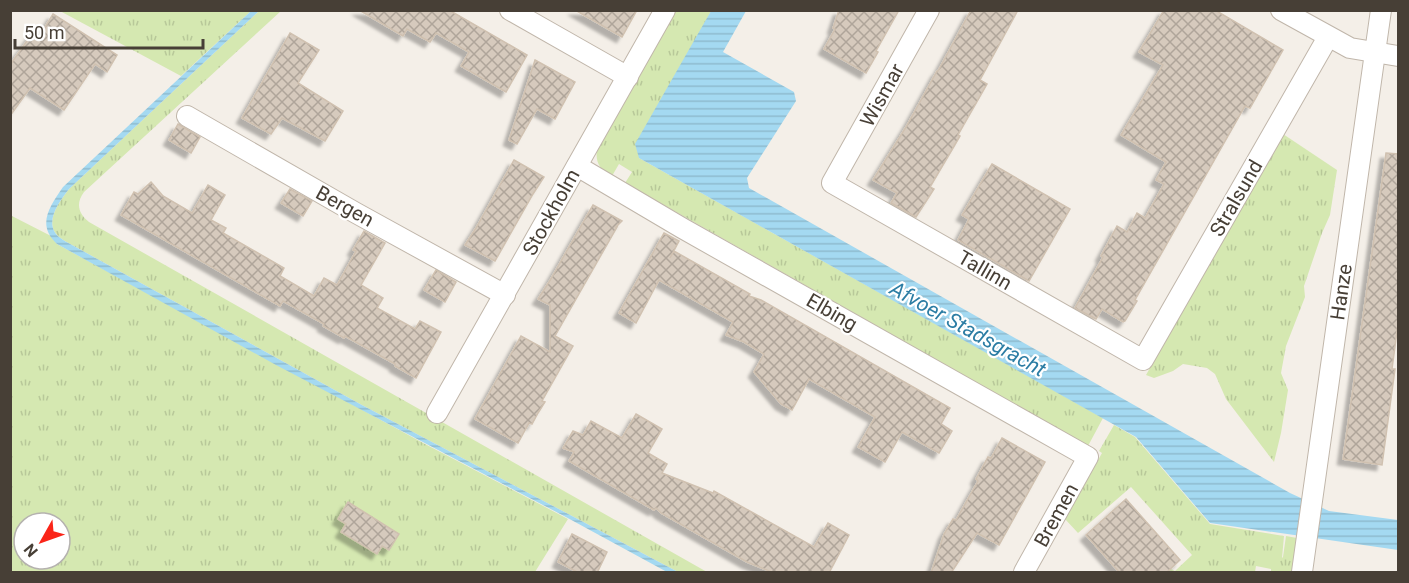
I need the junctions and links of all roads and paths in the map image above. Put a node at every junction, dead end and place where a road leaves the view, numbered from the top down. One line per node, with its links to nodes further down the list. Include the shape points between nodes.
1 (510, 10): 9 (street)
2 (665, 10): 9 (street, Stockholm)
3 (929, 10): 12 (street, Wismar)
4 (1281, 10): 6 (street)
5 (1381, 10): 7 (street, Hanze)
6 (1328, 37): 7 (street, via 1350,48); 14 (street, Stralsund)
7 (1375, 53): 8 (street); 17 (street, Hanze)
8 (1398, 56)
9 (628, 76): 11 (street, Stockholm)
10 (187, 116): 13 (street, Bergen)
11 (577, 166): 13 (street, Stockholm); 16 (street, Elbing)
12 (834, 179): 14 (street, Tallinn, via 832,183)
13 (505, 295): 15 (street, Stockholm)
14 (1143, 360)
15 (437, 413)
16 (1088, 457): 18 (street, Bremen)
17 (1303, 565)
18 (1024, 573)

